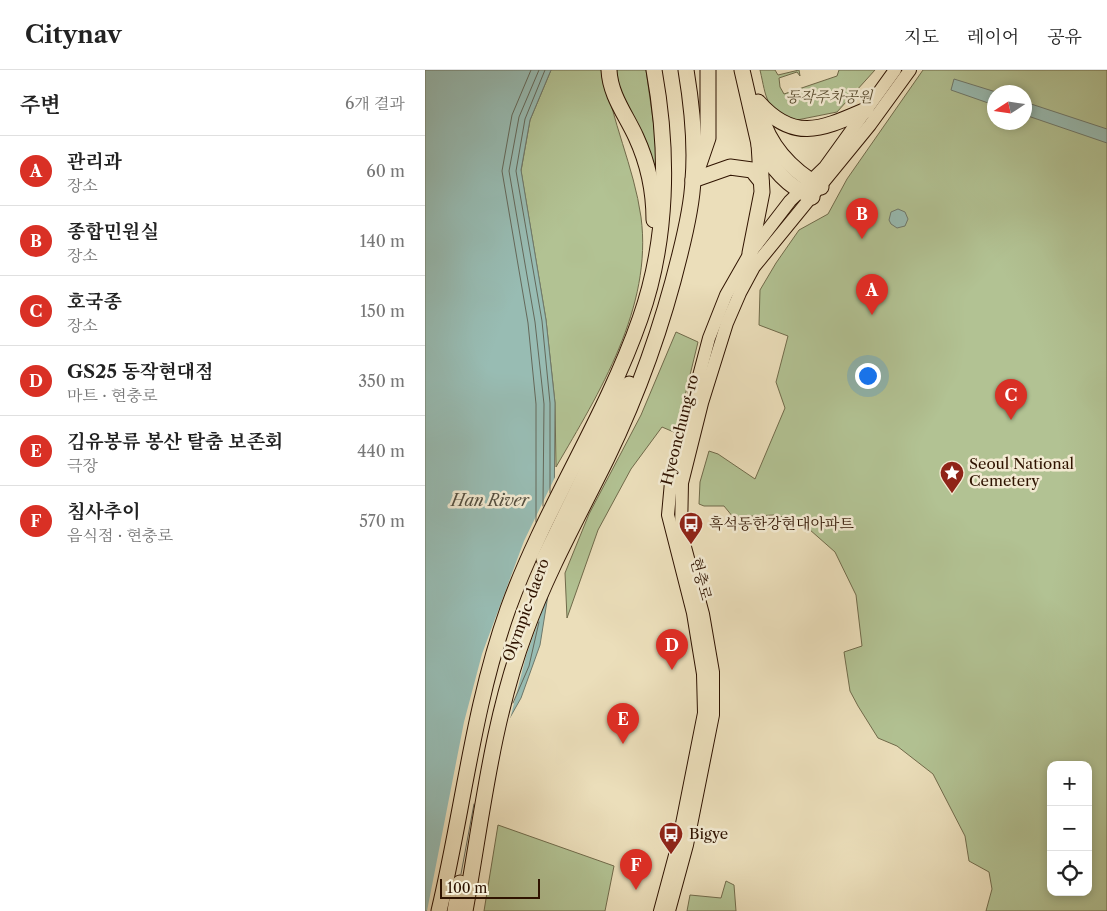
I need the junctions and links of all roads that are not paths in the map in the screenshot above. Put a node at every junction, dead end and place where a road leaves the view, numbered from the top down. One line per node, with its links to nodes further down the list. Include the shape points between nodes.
1 (609, 70): 18 (highway, via 617,101 637,138 650,173 654,213)
2 (654, 70): 18 (highway, Olympic-daero, via 664,143 664,186)
3 (686, 70): 11 (highway, Olympic-daero)
4 (691, 70): 11 (highway, Olympic-daero)
5 (708, 70): 14 (highway, via 708,138)
6 (742, 70): 13 (highway)
7 (751, 70): 10 (highway)
8 (895, 70): 12 (main road, Hyeonchung-ro)
9 (910, 70): 16 (main road, Hyeonchung-ro, via 885,106)
10 (758, 101): 12 (highway, via 769,115 790,128 833,124); 16 (highway, via 763,122 779,154)
11 (692, 104): 14 (highway, Olympic-daero)
12 (866, 110): 16 (main road, Hyeonchung-ro)
13 (759, 144): 15 (highway); 16 (highway, via 775,170)
14 (693, 180): 15 (highway, via 730,167 752,170); 19 (highway, Olympic-daero, via 685,234 672,285 631,406)
15 (761, 181): 17 (highway, via 761,198)
16 (811, 189): 17 (main road, 현충로); 24 (main road, Hyeonchung-ro, via 762,256 740,293 714,363 682,483 681,532 705,622 713,672 713,715 687,845)
17 (750, 252): 23 (main road, 현충로, via 726,295 709,338 671,482 669,515 693,613 703,674 704,713 678,844)
18 (653, 273): 19 (highway, Olympic-daero)
19 (596, 451): 20 (highway, via 537,537 508,610 477,721); 21 (highway, Olympic-daero, via 551,543 507,661 489,727); 22 (highway, via 525,632 501,714)
20 (439, 911)
21 (455, 911)
22 (465, 911)
23 (660, 911)
24 (669, 911)

